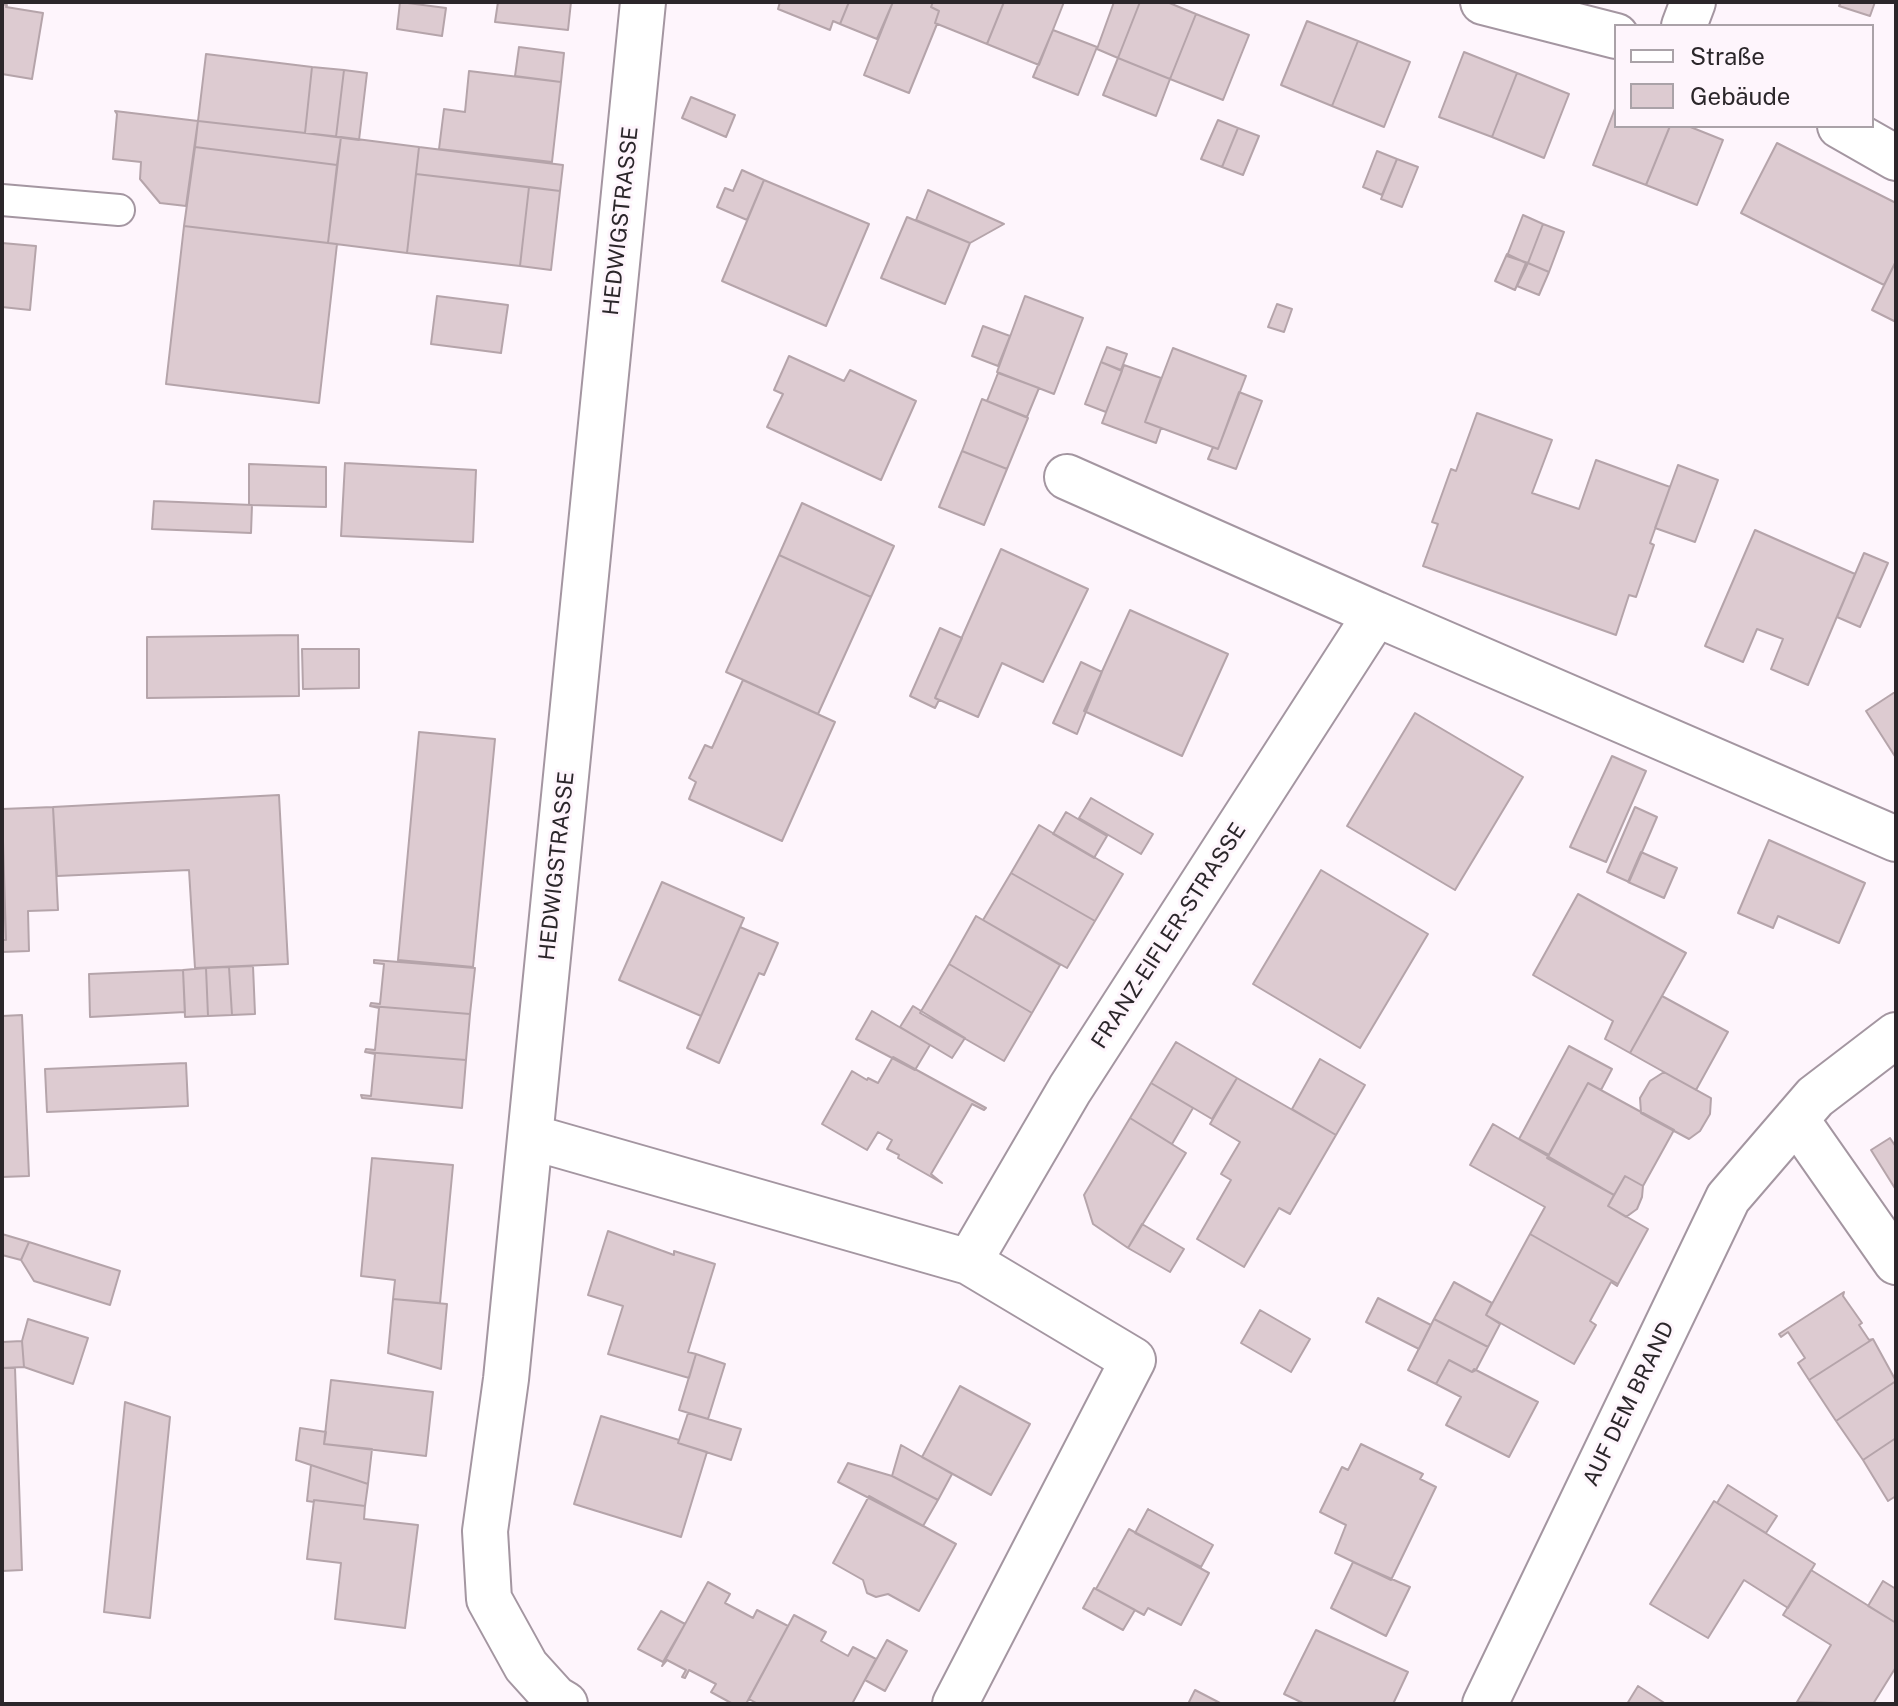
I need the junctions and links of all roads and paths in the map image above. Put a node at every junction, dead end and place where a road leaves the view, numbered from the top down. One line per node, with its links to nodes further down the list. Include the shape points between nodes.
1 (643, 2): 15 (street, HEDWIGSTRASSE)
2 (1483, 2): 5 (street)
3 (1693, 2): 4 (street)
4 (1685, 24)
5 (1614, 35)
6 (1844, 128): 7 (street)
7 (1896, 158)
8 (2, 200): 9 (lane)
9 (119, 210)
10 (1067, 477): 11 (street)
11 (1376, 614): 12 (street); 16 (street, FRANZ-EIFLER-STRASSE, via 1070,1089)
12 (1896, 839)
13 (1896, 1035): 14 (street, AUF DEM BRAND, via 1815,1097)
14 (1796, 1119): 17 (street); 20 (street, AUF DEM BRAND, via 1728,1198)
15 (531, 1137): 16 (street); 18 (street, HEDWIGSTRASSE, via 485,1531 489,1599 526,1666)
16 (969, 1262): 19 (street, via 1133,1360)
17 (1896, 1262)
18 (565, 1704)
19 (955, 1704)
20 (1485, 1704)

